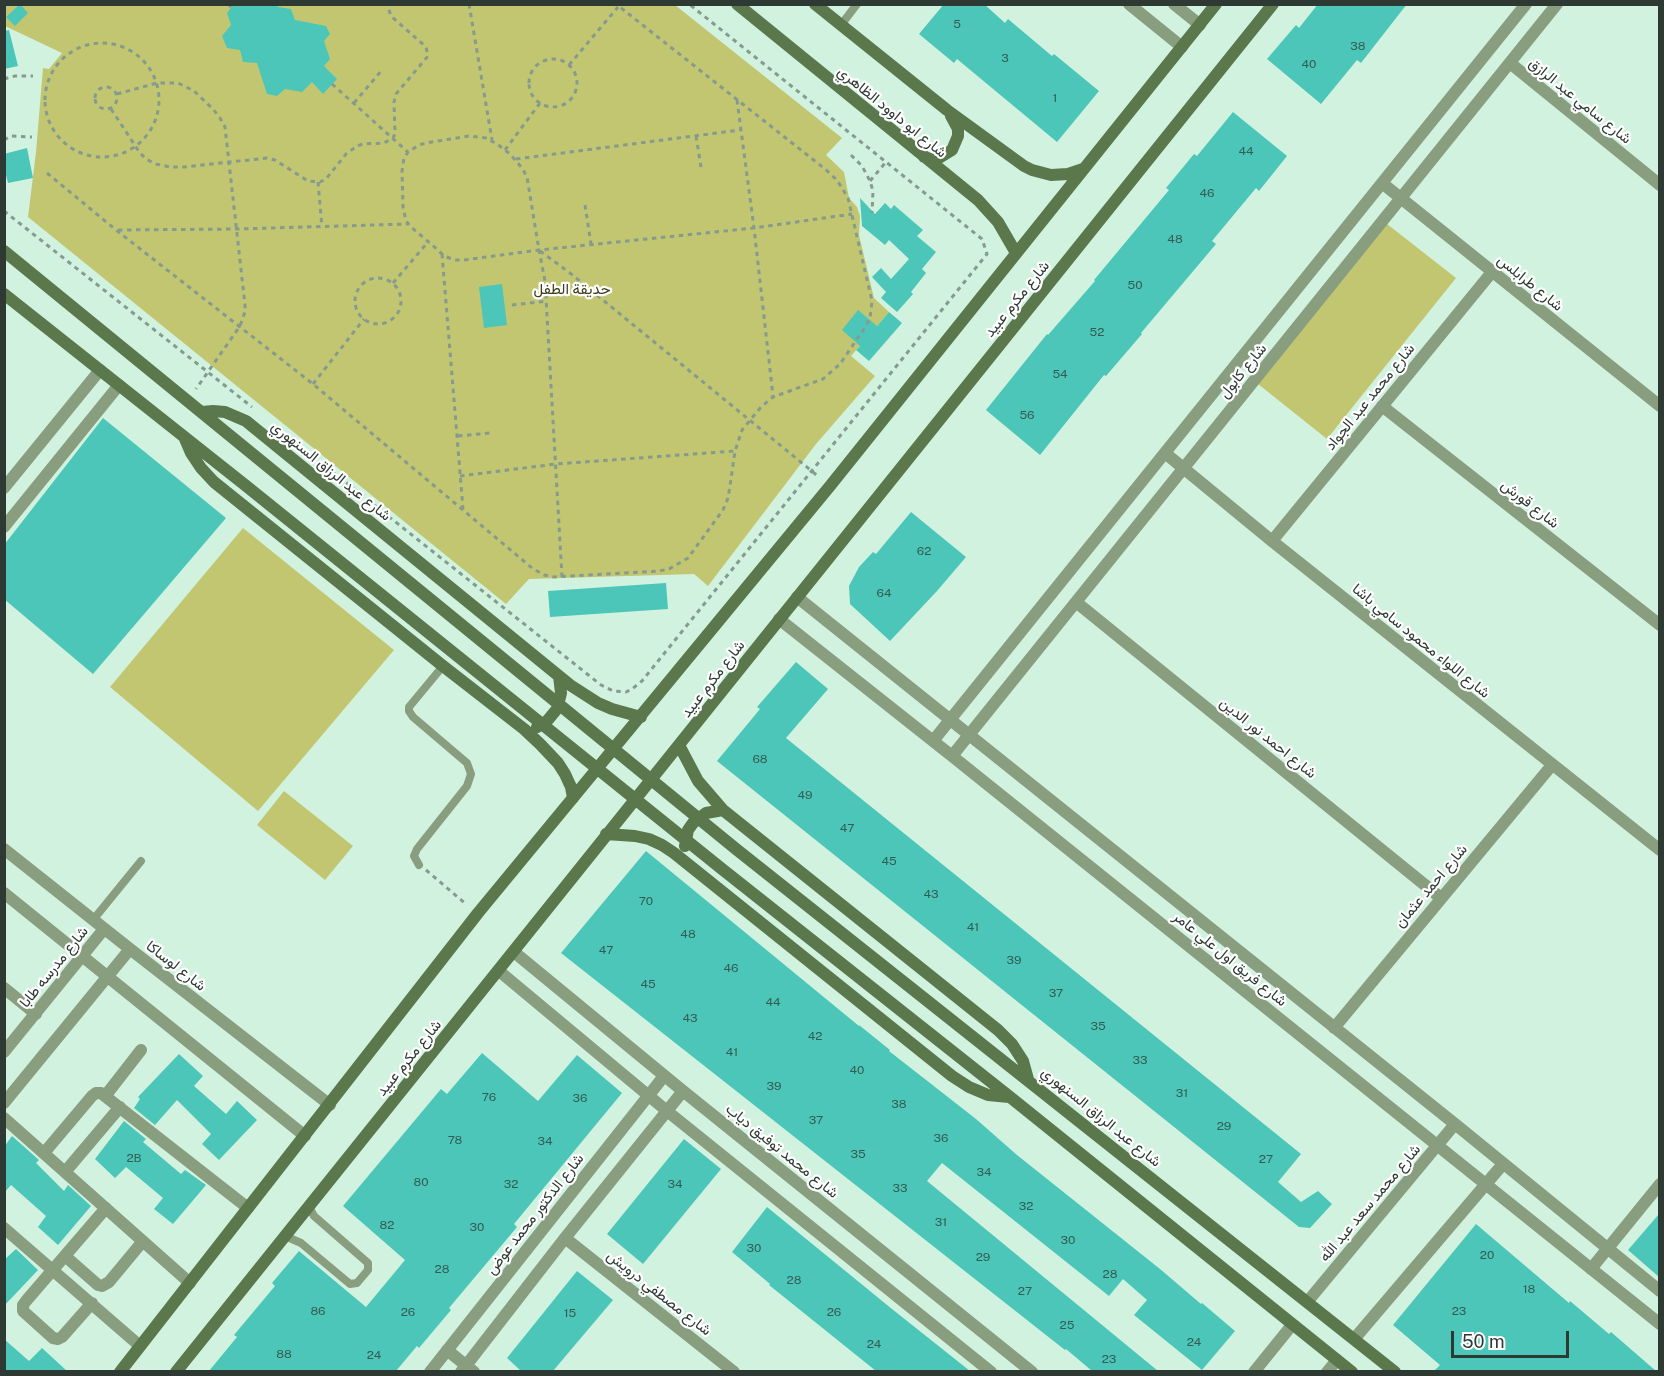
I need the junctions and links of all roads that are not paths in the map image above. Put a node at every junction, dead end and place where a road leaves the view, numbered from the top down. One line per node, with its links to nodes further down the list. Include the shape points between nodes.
1 (737, 4): 15 (street, شارع ابو داوود الظاهري)
2 (815, 4): 10 (street)
3 (857, 4): 10 (lane)
4 (1129, 4): 12 (street)
5 (1174, 4): 11 (street)
6 (1216, 4): 11 (street, شارع مكرم عبيد)
7 (1273, 4): 35 (street, شارع مكرم عبيد)
8 (1526, 4): 17 (street, شارع كابول)
9 (1557, 4): 13 (street, شارع كابول)
10 (841, 25): 14 (street)
11 (1200, 25): 12 (street, شارع مكرم عبيد)
12 (1182, 47): 16 (street, شارع مكرم عبيد)
13 (1510, 63): 18 (street, شارع سامي عبد الرازق); 19 (street, شارع كابول)
14 (947, 110): 15 (street, via 958,129 956,144 939,158); 16 (street, via 1032,170 1060,175)
15 (924, 157): 21 (street, شارع ابو داوود الظاهري, via 988,210)
16 (1084, 168): 21 (street, شارع مكرم عبيد)
17 (1382, 183): 19 (street, شارع طرابلس); 30 (street, شارع كابول)
18 (1659, 184)
19 (1401, 198): 22 (street, شارع طرابلس); 31 (street, شارع كابول)
20 (4, 251): 28 (street)
21 (1016, 254): 41 (street, شارع مكرم عبيد)
22 (1492, 272): 26 (street, شارع محمد عبد الجواد); 27 (street, شارع طرابلس)
23 (4, 294): 24 (street)
24 (100, 370): 25 (street); 32 (street)
25 (119, 385): 29 (street); 33 (street)
26 (1382, 406): 34 (street, شارع محمد عبد الجواد); 38 (street, شارع قورش)
27 (1659, 406)
28 (202, 412): 40 (street, شارع عبد الرزاق السنهوري, via 225,412 246,421); 72 (street, via 726,841)
29 (183, 435): 39 (street, via 191,453 214,482); 76 (street)
30 (1165, 453): 31 (street, شارع اللواء محمود سامي باشا); 42 (street, شارع كابول)
31 (1184, 468): 34 (street, شارع اللواء محمود سامي باشا); 36 (street, شارع كابول)
32 (4, 488)
33 (4, 527)
34 (1272, 541): 48 (street, شارع اللواء محمود سامي باشا)
35 (797, 597): 37 (street, شارع مكرم عبيد); 42 (street, شارع فريق اول علي عامر)
36 (1076, 602): 44 (street, شارع كابول); 58 (street, شارع احمد نور الدين)
37 (779, 619): 45 (street, شارع فريق اول علي عامر); 46 (street, شارع مكرم عبيد)
38 (1659, 625)
39 (443, 666): 43 (street); 56 (lane, via 409,711 467,763 471,774 467,786 417,849 414,856)
40 (559, 676): 41 (street, شارع عبد الرزاق السنهوري, via 598,703); 43 (street, via 560,701 553,716)
41 (641, 717): 49 (street, شارع مكرم عبيد)
42 (951, 719): 44 (street, شارع فريق اول علي عامر); 45 (street, شارع كابول)
43 (524, 729): 49 (street, via 558,763)
44 (969, 734): 47 (street, شارع كابول); 68 (street, شارع فريق اول علي عامر)
45 (933, 741): 47 (street, شارع فريق اول علي عامر)
46 (679, 745): 50 (street, شارع عبد الرزاق السنهوري, via 698,781); 51 (street, شارع مكرم عبيد)
47 (952, 756): 84 (street, شارع فريق اول علي عامر)
48 (1552, 765): 53 (street, شارع اللواء محمود سامي باشا); 58 (street, شارع احمد عثمان)
49 (573, 798): 78 (street, شارع مكرم عبيد, via 478,913)
50 (723, 810): 54 (street, via 706,813 693,823); 72 (street, شارع عبد الرزاق السنهوري, via 998,1030 1023,1061)
51 (606, 834): 54 (street, via 649,839); 62 (street, شارع مكرم عبيد)
52 (4, 849): 59 (street, شارع لوساكا)
53 (1659, 850)
54 (683, 860): 76 (street, via 952,1076 988,1095)
55 (141, 861): 59 (lane)
56 (419, 865)
57 (4, 893): 63 (street)
58 (1441, 898): 68 (street, شارع احمد عثمان)
59 (93, 920): 60 (street, شارع لوساكا)
60 (104, 929): 61 (street, شارع لوساكا); 63 (street, شارع مدرسه طابا)
61 (130, 949): 65 (street); 78 (street, شارع لوساكا)
62 (514, 952): 64 (street, شارع مكرم عبيد); 71 (street, شارع محمد توفيق دياب)
63 (82, 956): 65 (street); 67 (street, شارع مدرسه طابا)
64 (499, 971): 75 (street); 90 (street, شارع مكرم عبيد)
65 (108, 976): 77 (street); 83 (street)
66 (4, 988): 67 (street)
67 (36, 1014): 70 (street, شارع مدرسه طابا)
68 (1334, 1028): 82 (street, شارع فريق اول علي عامر)
69 (141, 1050): 74 (street)
70 (4, 1052)
71 (664, 1076): 73 (street, شارع محمد توفيق دياب); 75 (street, شارع الدكتور محمد عوض)
72 (1029, 1080): 103 (street, شارع عبد الرزاق السنهوري)
73 (683, 1091): 80 (street); 117 (street, شارع محمد توفيق دياب)
74 (106, 1095): 79 (street); 85 (street, via 92,1096)
75 (648, 1096): 80 (street); 109 (street, شارع الدكتور محمد عوض)
76 (1010, 1097): 106 (street)
77 (4, 1103)
78 (330, 1105): 83 (street, شارع مكرم عبيد)
79 (120, 1107): 87 (street); 92 (street)
80 (667, 1111): 95 (street); 116 (street)
81 (4, 1118): 85 (street)
82 (1455, 1124): 84 (street, شارع محمد سعد عبد الله); 86 (street, شارع فريق اول علي عامر)
83 (305, 1136): 92 (street, شارع مكرم عبيد)
84 (1438, 1145): 88 (street, شارع فريق اول علي عامر); 103 (street, شارع محمد سعد عبد الله)
85 (44, 1153): 87 (street)
86 (1503, 1164): 88 (street); 97 (street, شارع فريق اول علي عامر)
87 (65, 1172): 91 (street)
88 (1487, 1184): 99 (street, شارع فريق اول علي عامر); 107 (street)
89 (1659, 1184): 97 (street)
90 (309, 1206): 94 (street, شارع مكرم عبيد); 94 (lane, via 318,1219 368,1263 368,1270 357,1283 350,1284 301,1243)
91 (106, 1208): 96 (street); 98 (street)
92 (248, 1208): 101 (street, شارع مكرم عبيد)
93 (4, 1228): 100 (street)
94 (285, 1236): 113 (street, شارع مكرم عبيد)
95 (565, 1238): 111 (street); 115 (street, شارع مصطفي درويش)
96 (143, 1241): 98 (street, via 102,1286); 101 (street)
97 (1607, 1249): 99 (street); 102 (street, شارع فريق اول علي عامر)
98 (65, 1256): 100 (street)
99 (1591, 1269): 105 (street, شارع فريق اول علي عامر)
100 (53, 1270): 104 (street); 104 (street, via 23,1305 26,1315 53,1338 62,1337)
101 (190, 1283): 108 (street, شارع مكرم عبيد)
102 (1659, 1291)
103 (1308, 1301): 107 (street, شارع عبد الرزاق السنهوري)
104 (92, 1303): 108 (street)
105 (1659, 1324)
106 (1292, 1325): 110 (street); 118 (street)
107 (1355, 1338): 121 (street, شارع عبد الرزاق السنهوري)
108 (140, 1346): 112 (street, شارع مكرم عبيد)
109 (447, 1350): 111 (street); 114 (street, شارع الدكتور محمد عوض)
110 (1337, 1360): 119 (street); 120 (street)
111 (467, 1369)
112 (120, 1371)
113 (176, 1371)
114 (430, 1371)
115 (734, 1371)
116 (990, 1371)
117 (1032, 1371)
118 (1254, 1371)
119 (1327, 1371)
120 (1352, 1371)
121 (1395, 1371)

